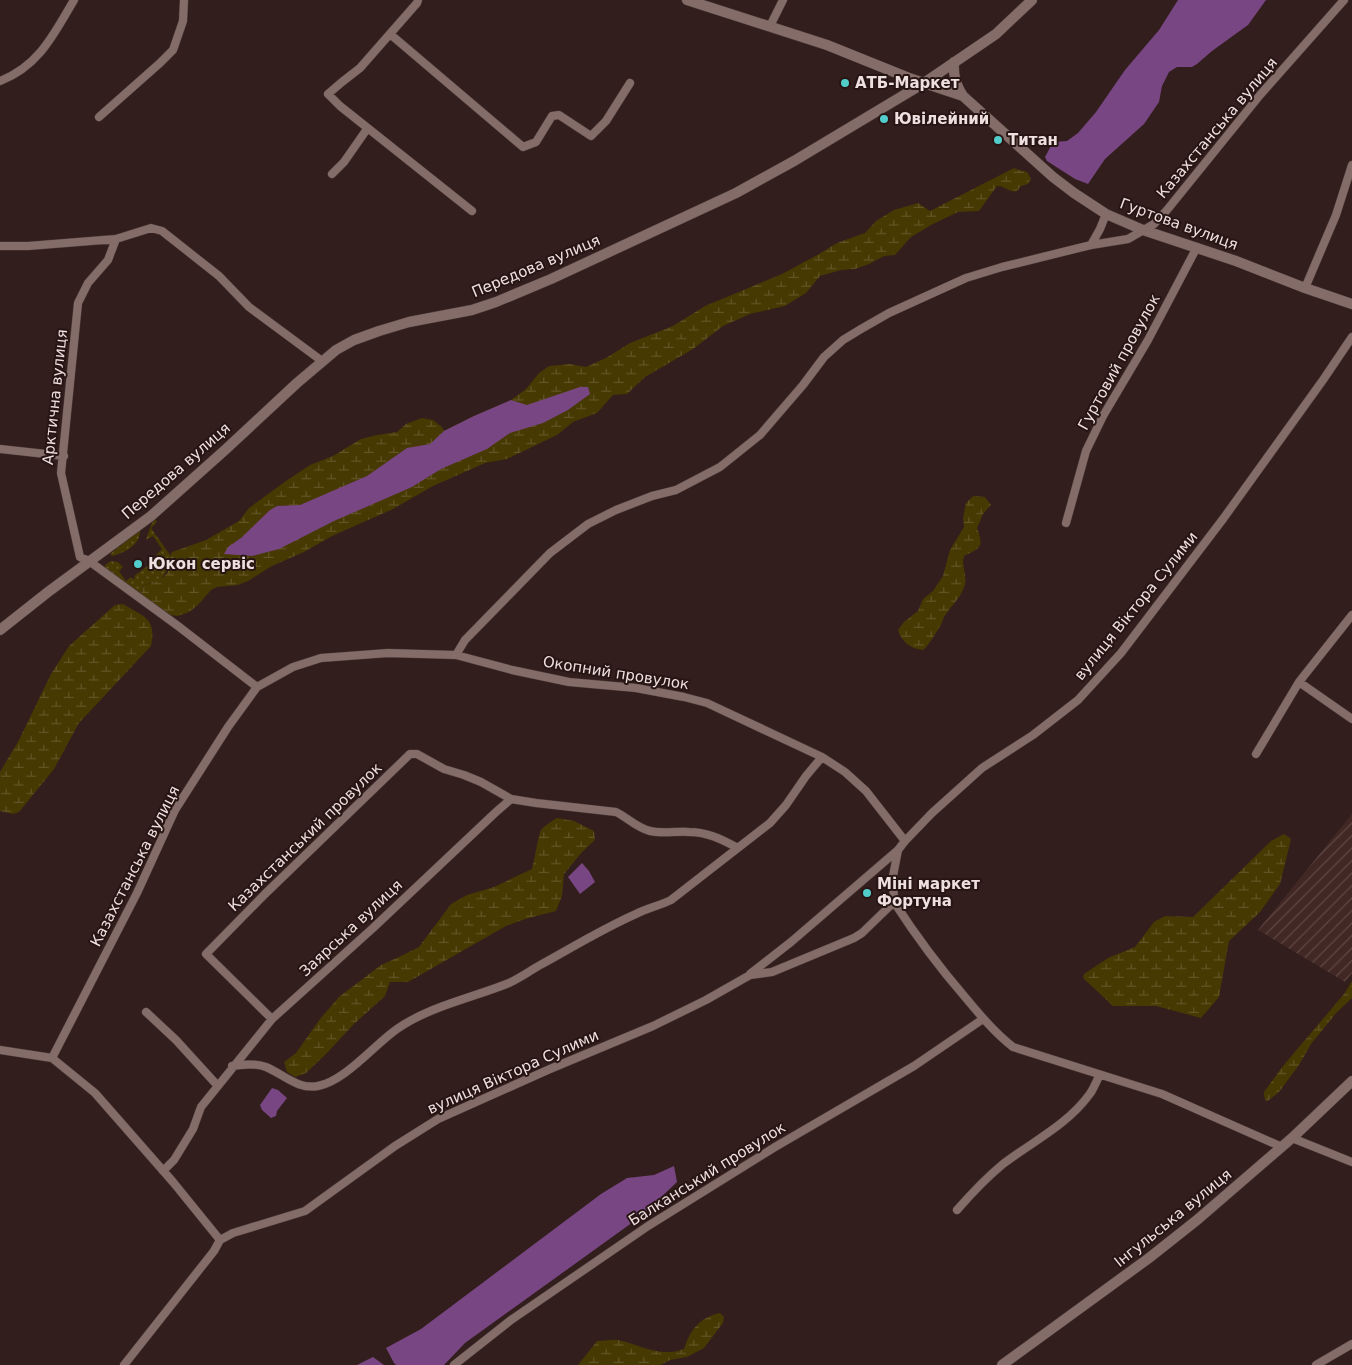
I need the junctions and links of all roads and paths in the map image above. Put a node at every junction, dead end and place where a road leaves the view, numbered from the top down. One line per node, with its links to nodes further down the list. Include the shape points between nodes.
1 (74, 0): 11 (street, via 36,59 14,76)
2 (184, 0): 15 (street, via 183,21 173,50)
3 (418, 0): 9 (street)
4 (687, 0): 8 (street, Гуртова вулиця)
5 (783, 0): 8 (street)
6 (1032, 0): 10 (street, Передова вулиця, via 996,34)
7 (1344, 0): 21 (street, Казахстанська вулиця, via 1260,95 1167,210)
8 (770, 26): 13 (street, Гуртова вулиця)
9 (390, 34): 12 (street, via 523,147 536,142 552,116 559,115 591,136 606,121); 16 (street, via 360,68 328,94)
10 (954, 62): 13 (street, Передова вулиця); 14 (street, via 954,79)
11 (0, 81)
12 (630, 83)
13 (924, 83): 14 (street, Гуртова вулиця); 29 (street, Передова вулиця, via 768,176 551,280 486,306 379,331 354,340)
14 (963, 96): 20 (street, Гуртова вулиця, via 1053,177)
15 (99, 117)
16 (368, 129): 18 (street); 19 (street)
17 (1352, 166): 26 (street, via 1336,215)
18 (332, 174)
19 (472, 211)
20 (1106, 214): 21 (street, Гуртова вулиця); 23 (street)
21 (1143, 230): 23 (street, Казахстанська вулиця, via 1128,239); 25 (street, Гуртова вулиця)
22 (116, 239): 24 (street); 29 (street, via 151,228 162,231 219,276 249,308); 31 (street, Арктична вулиця, via 108,260 88,283 78,303)
23 (1091, 245): 36 (street, Казахстанська вулиця, via 966,278 889,312 843,340 824,357 760,435 720,468 676,490 652,496 588,524 544,559 464,640)
24 (0, 246)
25 (1197, 248): 26 (street, Гуртова вулиця); 32 (street, Гуртовий провулок, via 1102,416 1086,451)
26 (1305, 288): 27 (street, Гуртова вулиця)
27 (1352, 304)
28 (1352, 337): 43 (street, вулиця Віктора Сулими, via 1224,519 1121,653 1078,700 1033,735 982,768)
29 (322, 360): 33 (street, Передова вулиця, via 151,516)
30 (0, 449): 31 (street)
31 (64, 456): 33 (street, Арктична вулиця, via 61,473 68,510 80,557)
32 (1066, 523)
33 (89, 561): 35 (street, Передова вулиця); 38 (street)
34 (1352, 615): 37 (street)
35 (2, 627)
36 (456, 655): 38 (street, Казахстанська вулиця, via 388,653 321,658 293,667); 41 (street, Окопний провулок, via 569,682 636,688 707,703)
37 (1299, 682): 39 (street); 40 (street)
38 (256, 687): 52 (street, Казахстанська вулиця, via 175,810 137,893)
39 (1352, 719)
40 (1256, 754)
41 (822, 757): 43 (street, Окопний провулок, via 866,791); 44 (street, via 770,823)
42 (511, 799): 44 (street, via 616,812 651,831 709,834); 49 (street, Заярська вулиця); 49 (street, Казахстанський провулок, via 481,782 444,769 417,754 410,754 206,954)
43 (905, 841): 45 (street, вулиця Віктора Сулими)
44 (736, 847): 53 (street, via 662,905 636,913 510,982 418,1016 398,1028 329,1084 303,1086 256,1064)
45 (898, 850): 46 (street, вулиця Віктора Сулими, via 893,876); 47 (street, вулиця Віктора Сулими)
46 (894, 902): 47 (street, вулиця Віктора Сулими, via 854,938 772,972); 50 (street, via 916,936)
47 (750, 975): 62 (street, вулиця Віктора Сулими, via 653,1026 438,1120 395,1146 305,1211)
48 (146, 1012): 56 (street)
49 (272, 1019): 53 (street, Заярська вулиця)
50 (983, 1019): 54 (street, via 1013,1047); 65 (street, Балканський провулок, via 914,1066 648,1226 511,1320)
51 (0, 1050): 52 (street)
52 (52, 1058): 60 (street, via 95,1093)
53 (232, 1066): 56 (street, Заярська вулиця)
54 (1100, 1074): 58 (street, via 1162,1094); 61 (street, via 1078,1109 1003,1164)
55 (1352, 1081): 57 (street, Інгульська вулиця)
56 (218, 1085): 60 (street, Заярська вулиця, via 201,1107 193,1129 174,1160)
57 (1292, 1138): 58 (street, Інгульська вулиця); 59 (street)
58 (1282, 1147): 66 (street, Інгульська вулиця, via 1198,1220)
59 (1352, 1162)
60 (163, 1171): 62 (street)
61 (957, 1210)
62 (220, 1240): 64 (street)
63 (1352, 1344): 67 (street)
64 (124, 1365)
65 (454, 1365)
66 (1002, 1365)
67 (1316, 1365)

